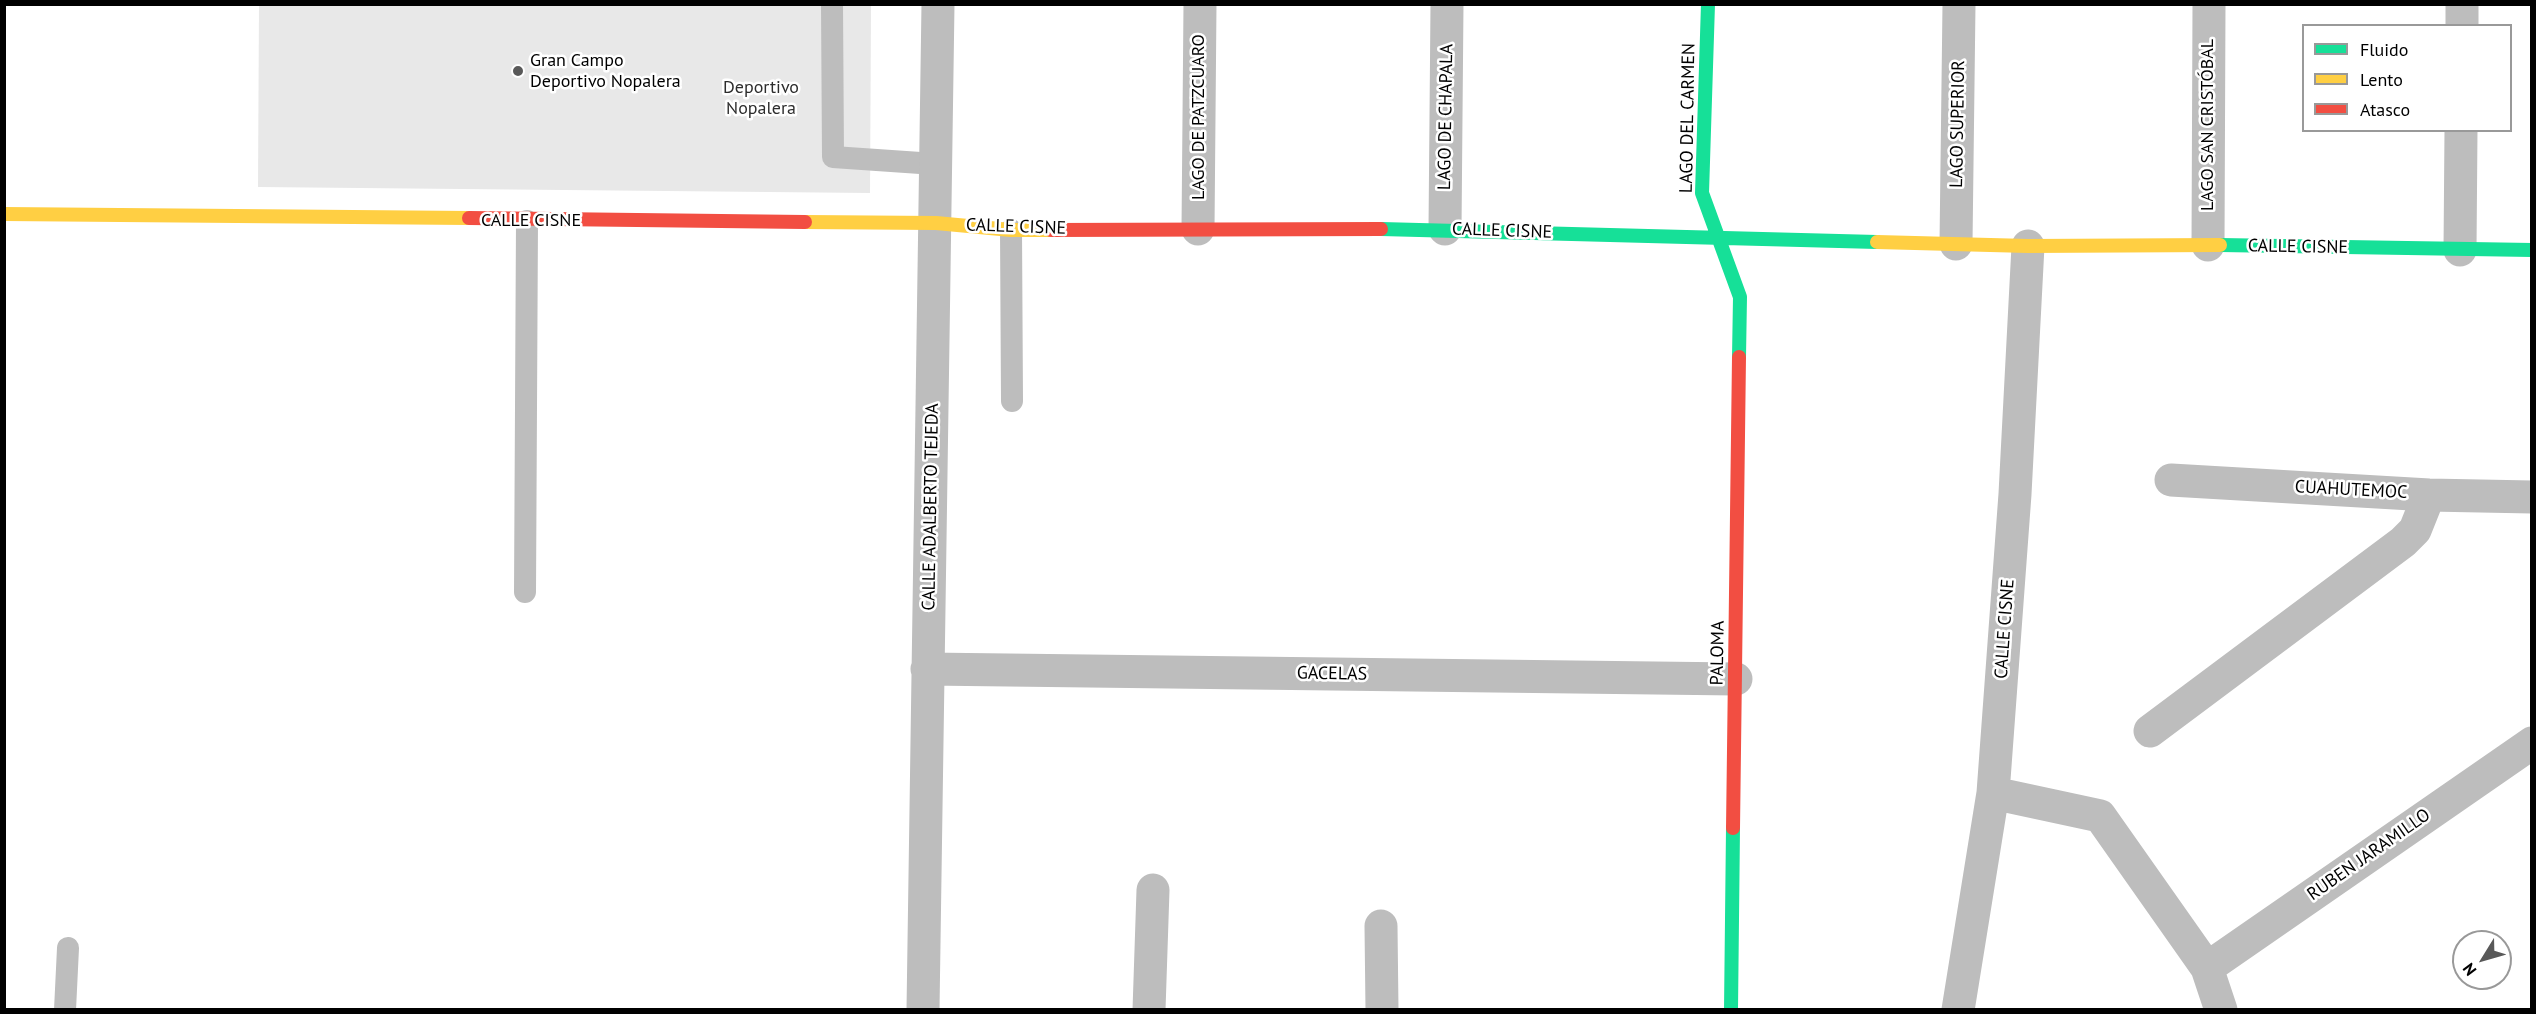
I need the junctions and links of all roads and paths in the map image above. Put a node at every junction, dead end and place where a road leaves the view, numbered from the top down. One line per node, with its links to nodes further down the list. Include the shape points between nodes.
1 (832, 4): 11 (lane, via 833,157)
2 (938, 4): 11 (street, CALLE ADALBERTO TEJEDA)
3 (1200, 4): 15 (street, LAGO DE PATZCUARO)
4 (1447, 4): 16 (street, LAGO DE CHAPALA)
5 (1708, 4): 18 (street, LAGO DEL CARMEN, via 1702,193)
6 (1959, 4): 19 (street, LAGO SUPERIOR)
7 (2209, 4): 20 (street, LAGO SAN CRISTÓBAL)
8 (2462, 4): 9 (street)
9 (2462, 24)
10 (2461, 132): 22 (street)
11 (935, 164): 14 (street, CALLE ADALBERTO TEJEDA)
12 (4, 214): 13 (street, CALLE CISNE)
13 (527, 221): 14 (street, CALLE CISNE); 29 (lane)
14 (936, 223): 17 (street, CALLE CISNE); 30 (street, CALLE ADALBERTO TEJEDA)
15 (1198, 229): 16 (street, CALLE CISNE); 17 (street, CALLE CISNE)
16 (1445, 229): 18 (street, CALLE CISNE)
17 (1011, 230): 25 (lane)
18 (1717, 238): 19 (street, CALLE CISNE); 24 (street, LAGO DEL CARMEN)
19 (1956, 244): 21 (street, CALLE CISNE)
20 (2208, 245): 21 (street, CALLE CISNE); 22 (street, CALLE CISNE)
21 (2028, 246): 34 (street, CALLE CISNE)
22 (2460, 250): 23 (street, CALLE CISNE)
23 (2532, 250)
24 (1740, 297): 31 (street, PALOMA)
25 (1012, 401)
26 (2171, 480): 27 (street, CUAHUTEMOC)
27 (2429, 495): 28 (street, CUAHUTEMOC); 32 (street, via 2423,516 2403,542)
28 (2532, 497)
29 (525, 592)
30 (927, 669): 31 (street, GACELAS); 40 (street, CALLE ADALBERTO TEJEDA)
31 (1736, 679): 43 (street, PALOMA)
32 (2150, 731)
33 (2532, 743): 38 (street, RUBEN JARAMILLO)
34 (1993, 793): 38 (street, via 2100,816); 44 (street, CALLE CISNE)
35 (1153, 890): 41 (street)
36 (1381, 926): 42 (street)
37 (68, 948): 39 (lane)
38 (2207, 968): 45 (street)
39 (65, 1010)
40 (923, 1010)
41 (1149, 1010)
42 (1382, 1010)
43 (1731, 1010)
44 (1958, 1010)
45 (2221, 1010)

